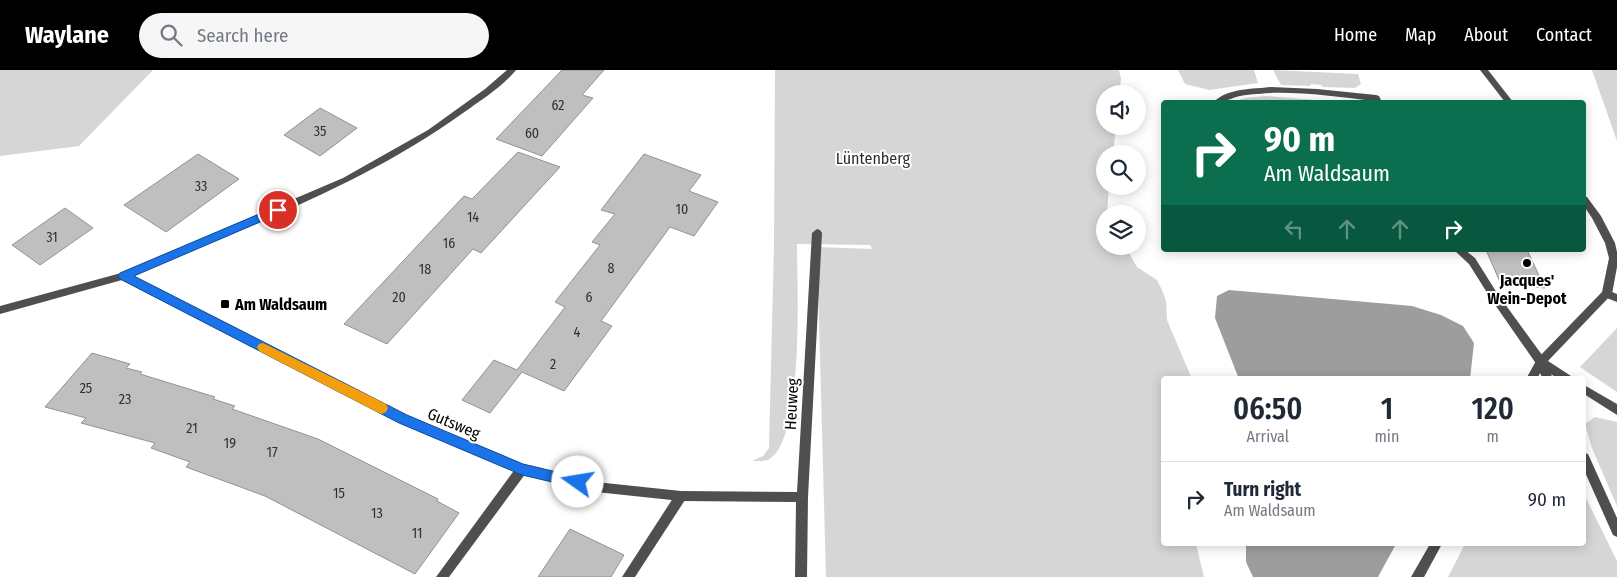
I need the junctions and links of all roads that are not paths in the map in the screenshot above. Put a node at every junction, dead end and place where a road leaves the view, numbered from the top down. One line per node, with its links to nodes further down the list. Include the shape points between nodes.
1 (512, 70): 9 (street, via 431,132 346,180)
2 (1484, 70): 5 (street)
3 (1222, 100): 4 (street, via 1237,93 1271,90)
4 (1377, 100)
5 (1507, 100)
6 (1586, 203): 10 (street, via 1596,216 1614,258)
7 (816, 233): 22 (street, Heuweg)
8 (1461, 252): 13 (street, via 1472,261)
9 (124, 276): 12 (street); 20 (street, Gutsweg, via 403,419)
10 (1607, 294): 11 (street); 13 (street)
11 (1617, 298)
12 (0, 310)
13 (1540, 362): 14 (street); 15 (street); 16 (street)
14 (1533, 376)
15 (1547, 376)
16 (1562, 376)
17 (1586, 390): 18 (street)
18 (1617, 410)
19 (1586, 462): 23 (street)
20 (522, 469): 21 (street, Gutsweg, via 596,487); 25 (street)
21 (681, 496): 22 (street, Gutsweg); 26 (street)
22 (802, 497): 27 (street, Heuweg)
23 (1617, 532)
24 (1435, 546): 28 (street)
25 (442, 577)
26 (628, 577)
27 (801, 577)
28 (1417, 577)

